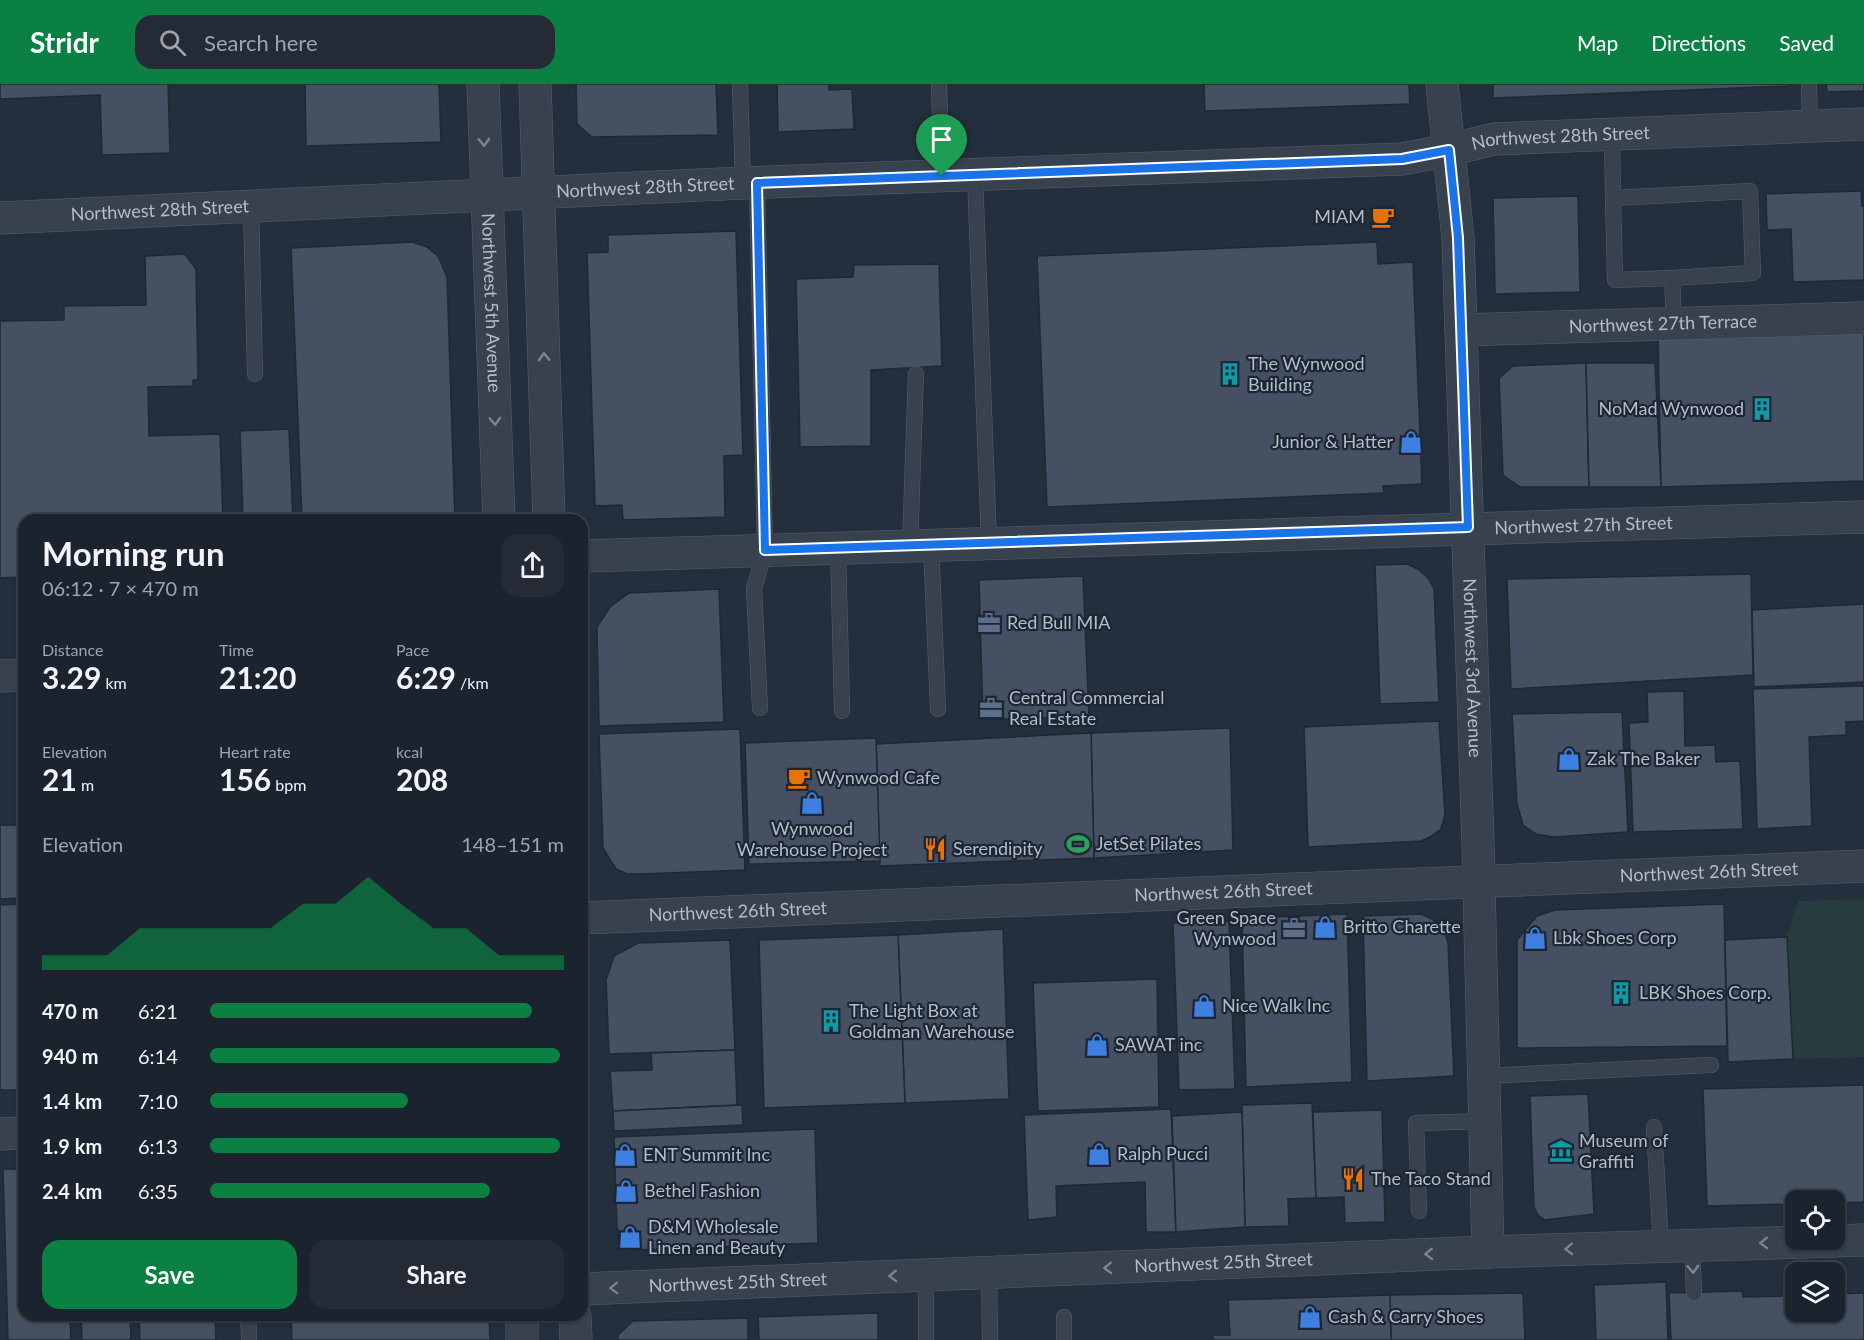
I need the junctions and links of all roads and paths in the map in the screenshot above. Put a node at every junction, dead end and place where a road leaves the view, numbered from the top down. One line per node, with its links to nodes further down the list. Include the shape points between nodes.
1 (483, 84): 15 (street, Northwest 5th Avenue, one-way to 15)
2 (535, 84): 14 (street)
3 (939, 84): 12 (lane)
4 (1442, 84): 10 (street, Northwest 3rd Avenue)
5 (1809, 84): 8 (lane)
6 (740, 86): 13 (lane)
7 (1864, 124): 8 (street, Northwest 28th Street)
8 (1810, 125): 9 (street, Northwest 28th Street)
9 (1612, 134): 10 (street, Northwest 28th Street, via 1494,139); 16 (lane)
10 (1449, 150): 11 (street, Northwest 28th Street, via 1402,159); 22 (street, Northwest 3rd Avenue, via 1458,238)
11 (975, 175): 12 (street, Northwest 28th Street); 29 (lane)
12 (942, 176): 13 (street, Northwest 28th Street)
13 (750, 183): 14 (street, Northwest 28th Street); 32 (lane)
14 (538, 194): 15 (street, Northwest 28th Street); 26 (street, one-way to 14)
15 (486, 196): 17 (street, Northwest 28th Street); 25 (street, Northwest 5th Avenue, one-way to 25)
16 (1613, 198): 19 (lane, via 1615,280); 19 (lane, via 1750,192 1753,273)
17 (251, 207): 18 (street, Northwest 28th Street); 23 (lane)
18 (0, 218)
19 (1672, 278): 21 (lane)
20 (1864, 318): 21 (street, Northwest 27th Terrace)
21 (1674, 325): 22 (street, Northwest 27th Terrace)
22 (1461, 330): 28 (street, Northwest 3rd Avenue)
23 (255, 374)
24 (916, 374): 30 (lane)
25 (499, 514)
26 (549, 514)
27 (1864, 517): 28 (street, Northwest 27th Street)
28 (1468, 527): 29 (street, Northwest 27th Street); 40 (street, Northwest 3rd Avenue)
29 (989, 543): 30 (street, Northwest 27th Street)
30 (920, 545): 31 (street, Northwest 27th Street); 37 (lane)
31 (838, 548): 32 (street, Northwest 27th Street); 38 (lane)
32 (765, 550): 33 (street, Northwest 27th Street); 36 (lane, via 754,589)
33 (588, 556)
34 (18, 675): 35 (street)
35 (0, 676)
36 (760, 708)
37 (938, 709)
38 (842, 711)
39 (1864, 866): 40 (street, Northwest 26th Street)
40 (1479, 881): 41 (street, Northwest 26th Street); 43 (street, Northwest 3rd Avenue)
41 (588, 918)
42 (1711, 1065): 43 (lane)
43 (1484, 1076): 44 (street, Northwest 3rd Avenue)
44 (1485, 1121): 48 (lane, via 1416,1123); 52 (street, Northwest 3rd Avenue)
45 (1654, 1127): 51 (lane)
46 (18, 1133): 47 (street)
47 (0, 1134)
48 (1419, 1211)
49 (1864, 1240): 50 (street, Northwest 25th Street, one-way to 50)
50 (1692, 1245): 51 (street, Northwest 25th Street); 56 (lane, one-way to 56)
51 (1661, 1246): 52 (street, Northwest 25th Street, one-way to 52)
52 (1488, 1252): 53 (street, Northwest 25th Street, one-way to 53)
53 (989, 1272): 54 (street, Northwest 25th Street); 65 (lane)
54 (926, 1275): 55 (street, Northwest 25th Street, one-way to 55); 64 (lane)
55 (588, 1289)
56 (1694, 1293)
57 (1064, 1317): 66 (lane)
58 (248, 1321): 61 (lane)
59 (522, 1321): 62 (street)
60 (575, 1321): 63 (street)
61 (249, 1338)
62 (522, 1340)
63 (576, 1340)
64 (926, 1340)
65 (990, 1340)
66 (1064, 1340)

